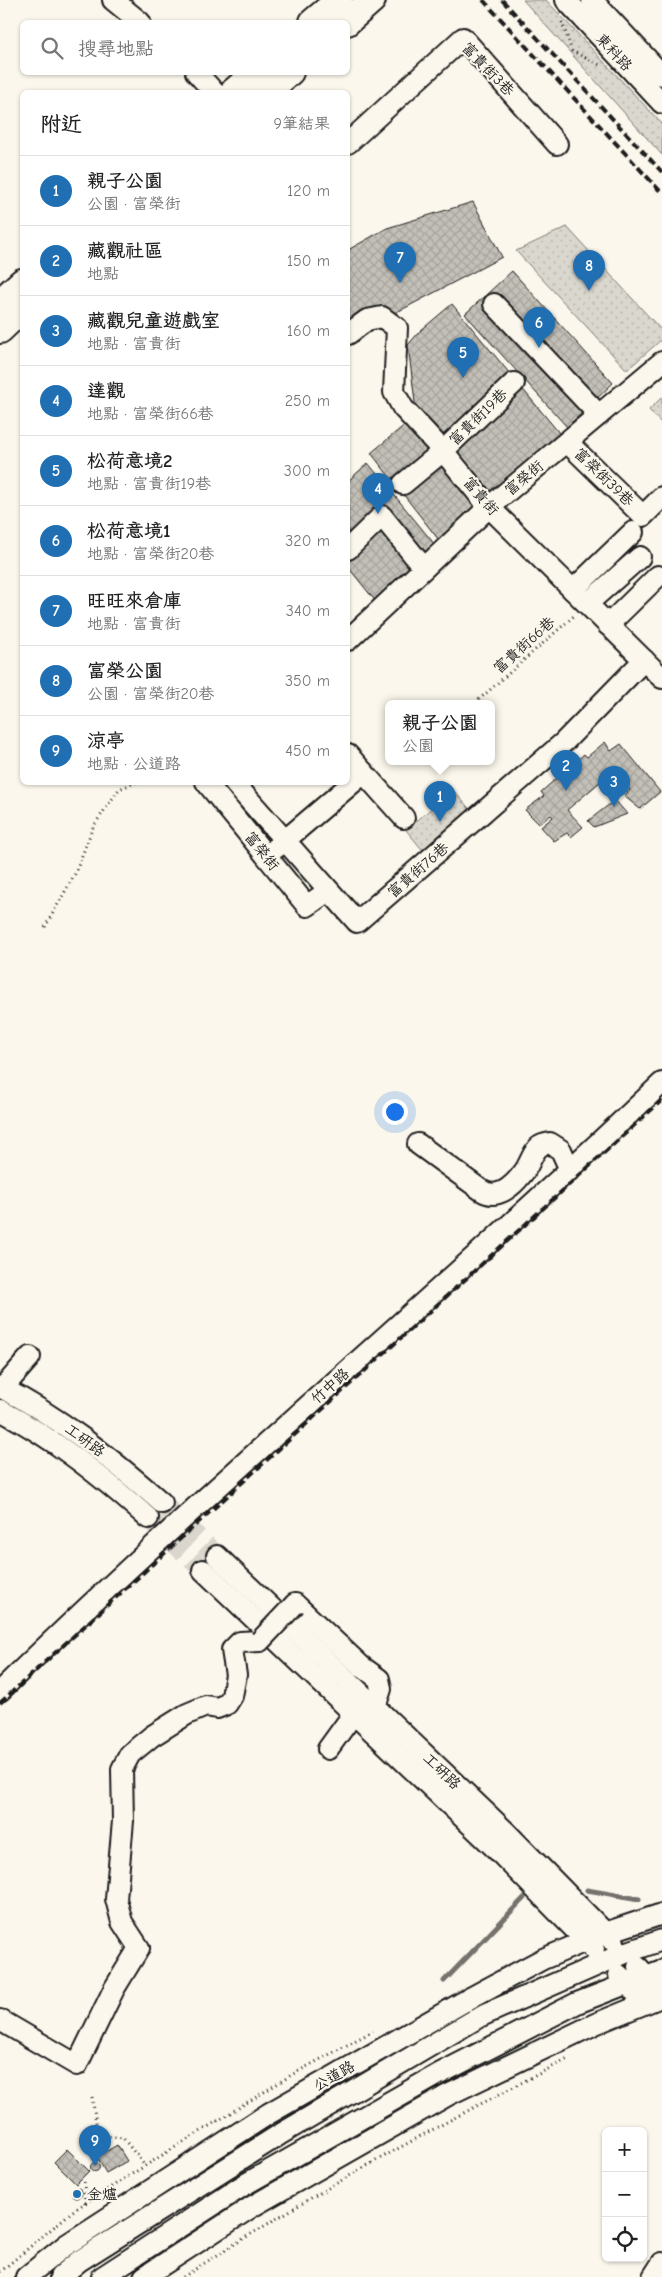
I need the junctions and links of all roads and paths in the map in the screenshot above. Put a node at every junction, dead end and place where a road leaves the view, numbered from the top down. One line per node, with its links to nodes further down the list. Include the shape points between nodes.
1 (113, 0): 6 (street)
2 (339, 0): 7 (main road)
3 (372, 0): 8 (main road)
4 (592, 0): 13 (street, 東科路)
5 (563, 7): 9 (path, via 572,52); 17 (street, 東科路)
6 (138, 20)
7 (315, 20)
8 (349, 20)
9 (604, 67)
10 (199, 75): 14 (street)
11 (253, 75): 15 (main road)
12 (287, 75): 16 (main road)
13 (662, 75)
14 (212, 90)
15 (235, 90)
16 (270, 90)
17 (662, 103)
18 (350, 141): 19 (street, 富貴街3巷, via 463,38)
19 (557, 144)
20 (20, 284): 21 (main road)
21 (0, 302)
22 (494, 304): 28 (street)
23 (20, 311): 24 (main road)
24 (0, 330)
25 (350, 333): 30 (street, 富貴街, via 367,320 382,317 396,328 394,392 403,408)
26 (662, 362): 28 (street, 富榮街)
27 (514, 383): 30 (street, 富貴街19巷)
28 (599, 415): 29 (street, 富榮街)
29 (567, 442): 32 (street, 富榮街39巷, via 644,516); 33 (street, 富榮街)
30 (443, 451): 31 (street, 富貴街19巷); 33 (street, 富貴街)
31 (403, 484)
32 (662, 497)
33 (489, 507): 37 (street, 富榮街); 39 (street, 富貴街)
34 (633, 532): 39 (street)
35 (350, 547): 37 (street, via 382,516)
36 (640, 557): 40 (street)
37 (424, 568): 42 (street, 富榮街)
38 (658, 576): 41 (street)
39 (573, 590): 40 (street, 富貴街)
40 (588, 603): 41 (street, 富貴街); 44 (path, 富貴街66巷)
41 (608, 624): 43 (street, 富貴街)
42 (350, 638)
43 (656, 670): 55 (street, 富貴街76巷, via 564,742 357,922)
44 (478, 700)
45 (350, 757): 46 (street)
46 (364, 773): 50 (street); 52 (street)
47 (129, 785): 56 (path, via 119,789 93,827 75,874)
48 (208, 785): 54 (street, 富榮街)
49 (236, 785): 53 (street, 富貴街76巷)
50 (350, 785)
51 (350, 785): 53 (street)
52 (404, 818)
53 (285, 840): 54 (street); 55 (street, 富貴街76巷)
54 (267, 857): 55 (street, 富榮街, via 307,906)
55 (324, 894)
56 (45, 927)
57 (662, 1083): 59 (street, 竹中路)
58 (418, 1144): 59 (street, via 491,1195 515,1182 544,1144 550,1143 561,1150)
59 (570, 1170): 65 (street, 竹中路, via 97,1597)
60 (30, 1357): 61 (street)
61 (1, 1388): 62 (street, 工研路, via 78,1434 118,1465 155,1510 105,1480 67,1450)
62 (0, 1410)
63 (217, 1556): 66 (street, 工研路)
64 (203, 1570): 67 (street, 工研路)
65 (0, 1691)
66 (375, 1707): 70 (street, 工研路, via 506,1832); 78 (street, bridge, via 381,1689 379,1679 295,1604 260,1641 240,1642 232,1650 236,1675 227,1704 216,1708 206,1706 187,1714 130,1754 122,1769 123,1821 116,1899 122,1922 139,1948 114,1989 77,2065)
67 (354, 1713): 68 (street); 72 (street, 工研路, via 495,1848)
68 (328, 1749)
69 (662, 1914): 70 (street, 公道路)
70 (605, 1933): 72 (street, 公道路); 73 (street, 工研路)
71 (662, 1940): 73 (street, 公道路)
72 (586, 1941): 74 (street, 工研路); 86 (street, 公道路, via 543,1959 472,1997 268,2114)
73 (625, 1953): 74 (street, 公道路); 75 (street, 工研路)
74 (606, 1961): 76 (street, 工研路); 87 (street, 公道路, via 481,2016 279,2135)
75 (654, 1973): 76 (street); 77 (street, 工研路)
76 (627, 1983): 77 (street, 工研路); 80 (street, via 556,2012)
77 (656, 1997): 82 (street)
78 (0, 2020)
79 (572, 2057): 93 (path, via 431,2130 263,2226)
80 (410, 2091): 82 (street); 91 (street, via 244,2185)
81 (92, 2098): 83 (path, via 98,2135 122,2138)
82 (420, 2112): 92 (street, via 253,2206)
83 (145, 2166)
84 (84, 2182): 85 (path)
85 (85, 2204)
86 (117, 2212): 87 (street); 89 (street, 公道路, via 66,2245)
87 (129, 2229): 90 (street, 公道路)
88 (662, 2263): 94 (street)
89 (26, 2277)
90 (60, 2277)
91 (102, 2277)
92 (144, 2277)
93 (183, 2277)
94 (653, 2277)

